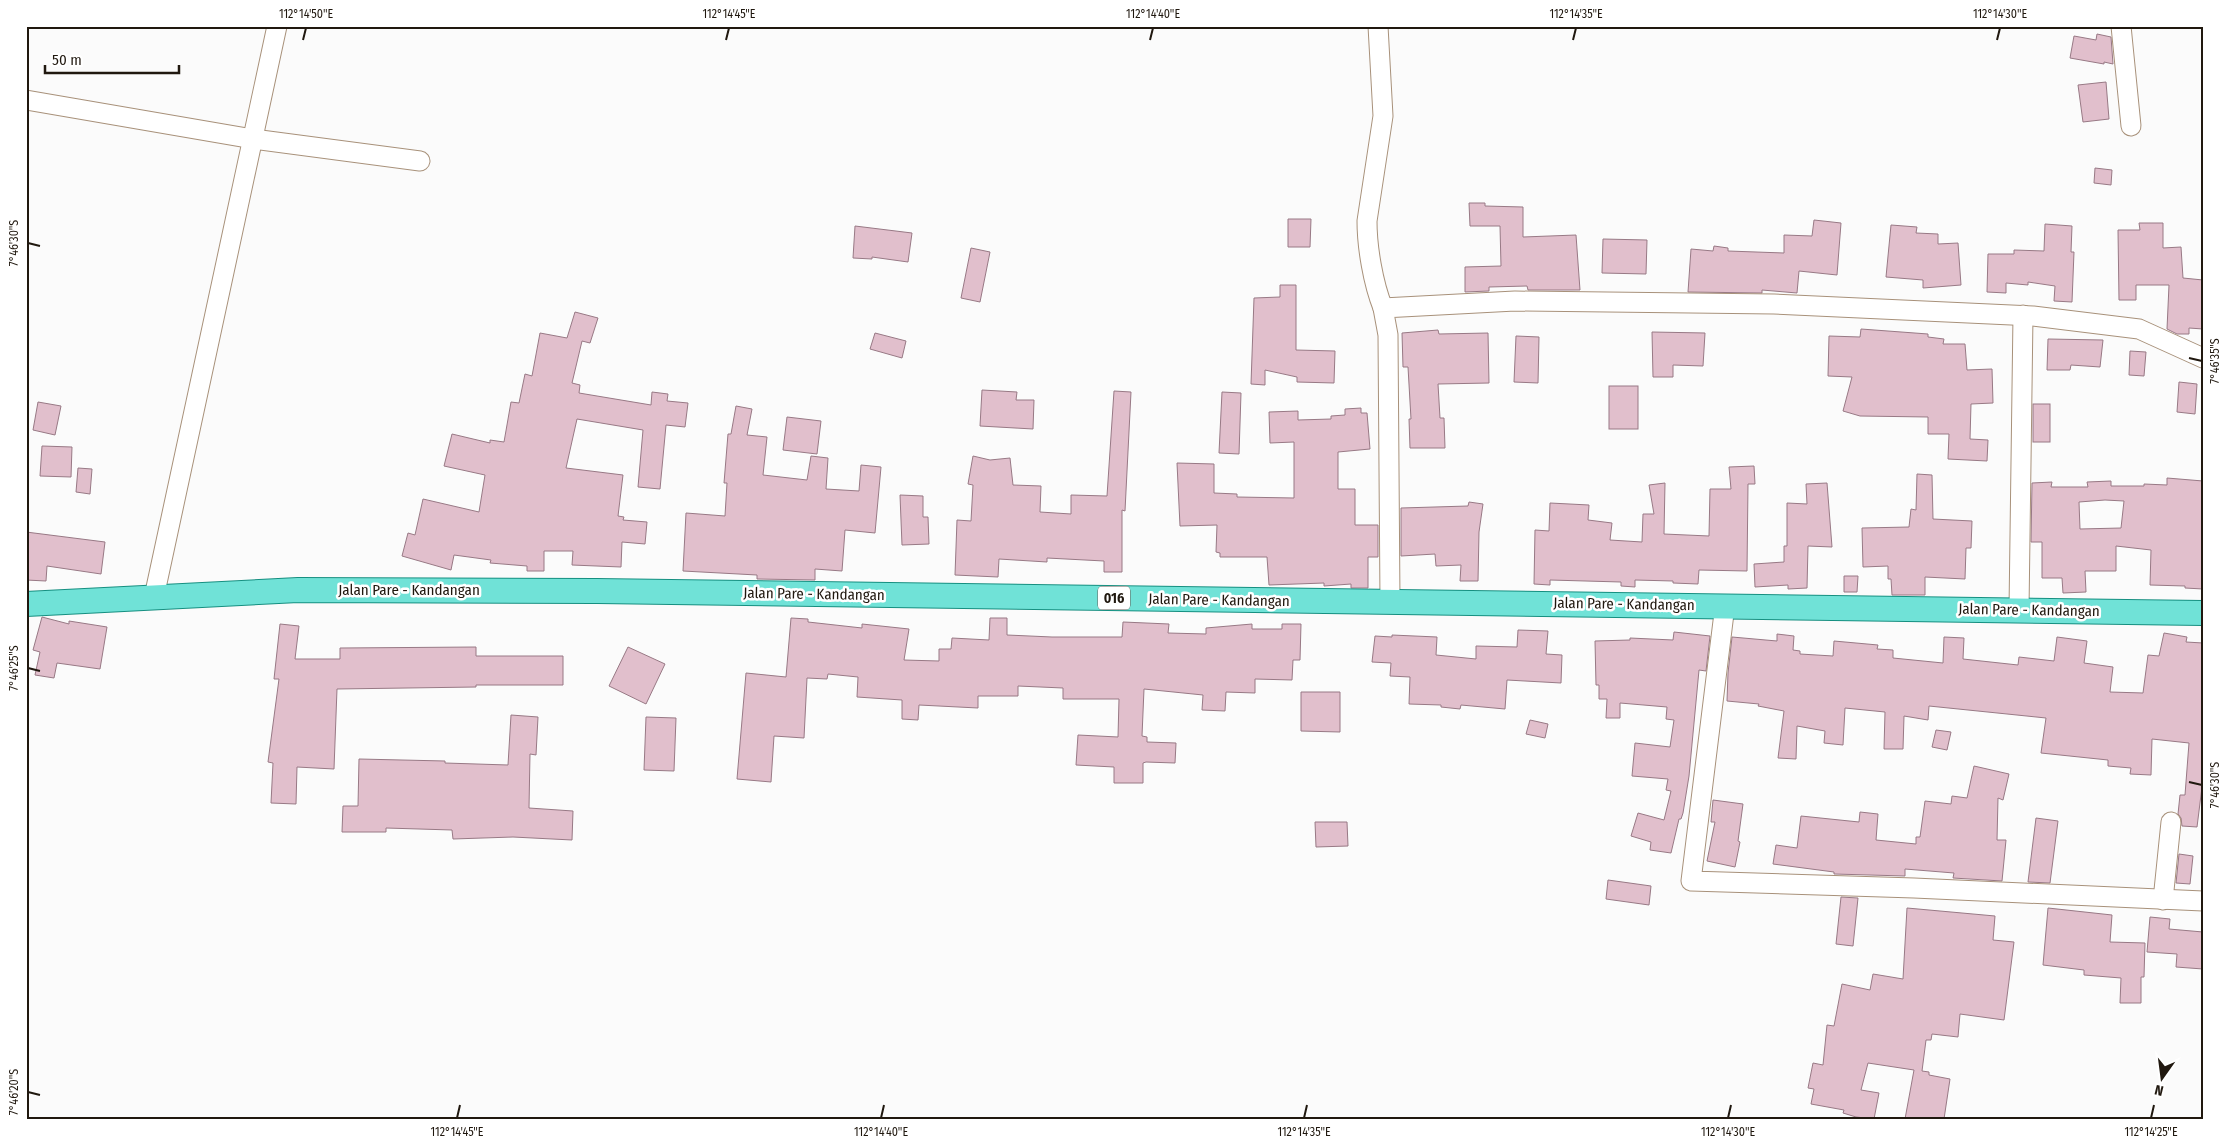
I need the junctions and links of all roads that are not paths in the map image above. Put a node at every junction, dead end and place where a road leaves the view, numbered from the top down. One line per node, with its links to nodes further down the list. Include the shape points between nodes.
1 (278, 26): 6 (street)
2 (1378, 26): 8 (street, via 1383,116 1367,235)
3 (2121, 26): 5 (street)
4 (26, 100): 6 (street)
5 (2131, 126)
6 (253, 139): 7 (street); 11 (street)
7 (420, 161)
8 (1383, 308): 9 (street, via 1515,301 1735,304); 12 (street, via 1388,335)
9 (2023, 315): 10 (street, via 2139,329); 15 (street)
10 (2203, 358)
11 (154, 597): 12 (main road, Jalan Pare - Kandangan / 016, via 298,590 597,591); 13 (main road, Jalan Pare - Kandangan / 016)
12 (1390, 602): 14 (main road, Jalan Pare - Kandangan / 016)
13 (26, 604)
14 (1725, 605): 15 (main road, Jalan Pare - Kandangan / 016); 18 (street, via 1691,880)
15 (2019, 610): 16 (main road, Jalan Pare - Kandangan / 016)
16 (2203, 613)
17 (2171, 822): 18 (street)
18 (2163, 900): 19 (street)
19 (2203, 901)

